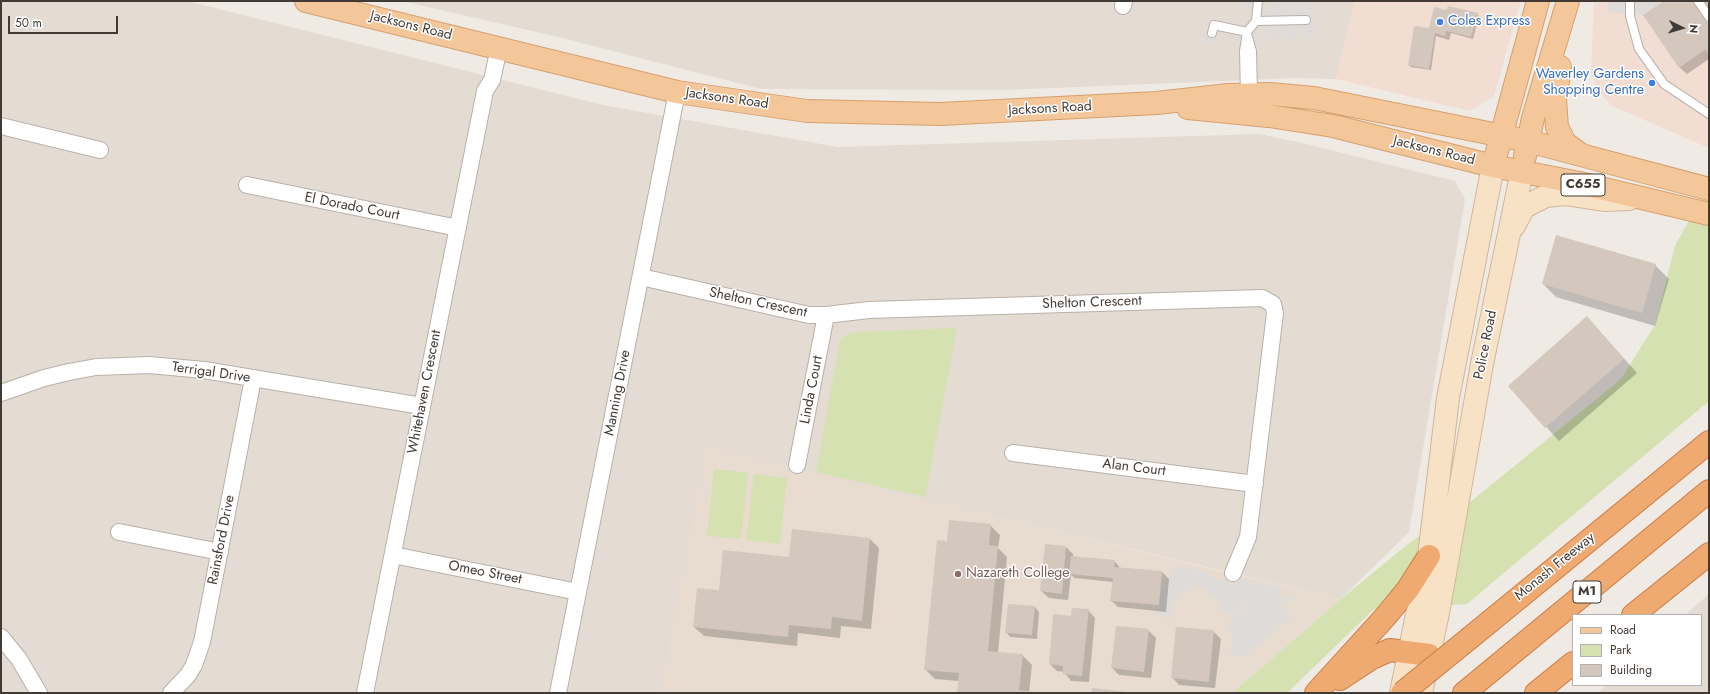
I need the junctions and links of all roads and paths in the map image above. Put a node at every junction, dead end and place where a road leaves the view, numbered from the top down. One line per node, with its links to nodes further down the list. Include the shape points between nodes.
1 (306, 1): 13 (main road, Jacksons Road)
2 (1258, 1): 10 (lane)
3 (1538, 1): 19 (main road, Police Road)
4 (1568, 1): 20 (main road, Police Road)
5 (1574, 1): 22 (main road, via 1555,100 1557,127 1566,143)
6 (1630, 1): 17 (lane, via 1630,16 1638,49 1664,84)
7 (1698, 1): 8 (lane)
8 (1709, 17)
9 (1306, 20): 10 (lane)
10 (1256, 21): 11 (lane)
11 (1247, 32): 12 (lane, via 1214,25); 15 (lane, via 1244,51)
12 (1212, 33)
13 (494, 47): 14 (main road, Jacksons Road); 29 (street, Whitehaven Crescent, via 492,80 485,92)
14 (677, 92): 16 (main road, Jacksons Road, via 807,111 940,114); 31 (street, Manning Drive)
15 (1249, 94): 16 (main road, Jacksons Road); 19 (main road, Jacksons Road, via 1314,98)
16 (1157, 103): 23 (main road, Jacksons Road, via 1333,126)
17 (1709, 114)
18 (1, 126): 21 (street)
19 (1500, 135): 20 (main road, Jacksons Road / C655); 23 (main road, Police Road)
20 (1528, 141): 22 (main road, Jacksons Road / C655); 24 (main road, Police Road)
21 (100, 150)
22 (1582, 155): 26 (main road, Jacksons Road / C655)
23 (1492, 166): 24 (main road, Jacksons Road / C655); 36 (main road, Police Road)
24 (1522, 171): 27 (main road, Jacksons Road / C655); 30 (main road, Police Road)
25 (247, 185): 29 (street, El Dorado Court)
26 (1709, 188)
27 (1644, 199): 28 (main road, Jacksons Road / C655); 30 (main road, via 1604,200 1565,194 1546,196 1524,207)
28 (1709, 214)
29 (458, 228): 37 (street, Whitehaven Crescent)
30 (1509, 235): 33 (main road, Police Road)
31 (641, 277): 32 (street, Shelton Crescent, via 797,313); 49 (street, Manning Drive)
32 (826, 316): 40 (street, Linda Court); 41 (street, Shelton Crescent, via 869,310 1262,298 1273,304 1275,314)
33 (1482, 364): 36 (main road, via 1469,387 1462,412 1453,411); 52 (main road, Police Road)
34 (253, 379): 35 (street, Terrigal Drive, via 173,366 122,365 44,378); 37 (street, Terrigal Drive); 44 (street, Rainsford Drive)
35 (1, 393)
36 (1448, 398): 47 (main road, Police Road)
37 (422, 406): 46 (street, Whitehaven Crescent)
38 (1709, 442): 60 (highway, Monash Freeway, bridge)
39 (1013, 453): 41 (street, Alan Court)
40 (797, 465)
41 (1255, 484): 48 (street, Shelton Crescent, via 1248,537)
42 (1709, 491): 62 (highway, M1)
43 (119, 532): 44 (street)
44 (220, 552): 55 (street, Rainsford Drive, via 198,655 188,675)
45 (1709, 554): 50 (highway)
46 (393, 555): 49 (street, Omeo Street); 56 (street, Whitehaven Crescent)
47 (1429, 556): 52 (main road, Police Road); 58 (highway, via 1408,589 1386,616)
48 (1233, 573)
49 (578, 592): 57 (street, Manning Drive)
50 (1634, 614)
51 (1, 637): 54 (street, via 19,659)
52 (1419, 654): 59 (highway, via 1390,650 1372,658); 60 (main road, Police Road); 61 (main road, Police Road)
53 (1572, 664): 63 (highway)
54 (39, 693)
55 (171, 693)
56 (366, 693)
57 (558, 693)
58 (1316, 693)
59 (1319, 693)
60 (1401, 693)
61 (1422, 693)
62 (1464, 693)
63 (1536, 693)

